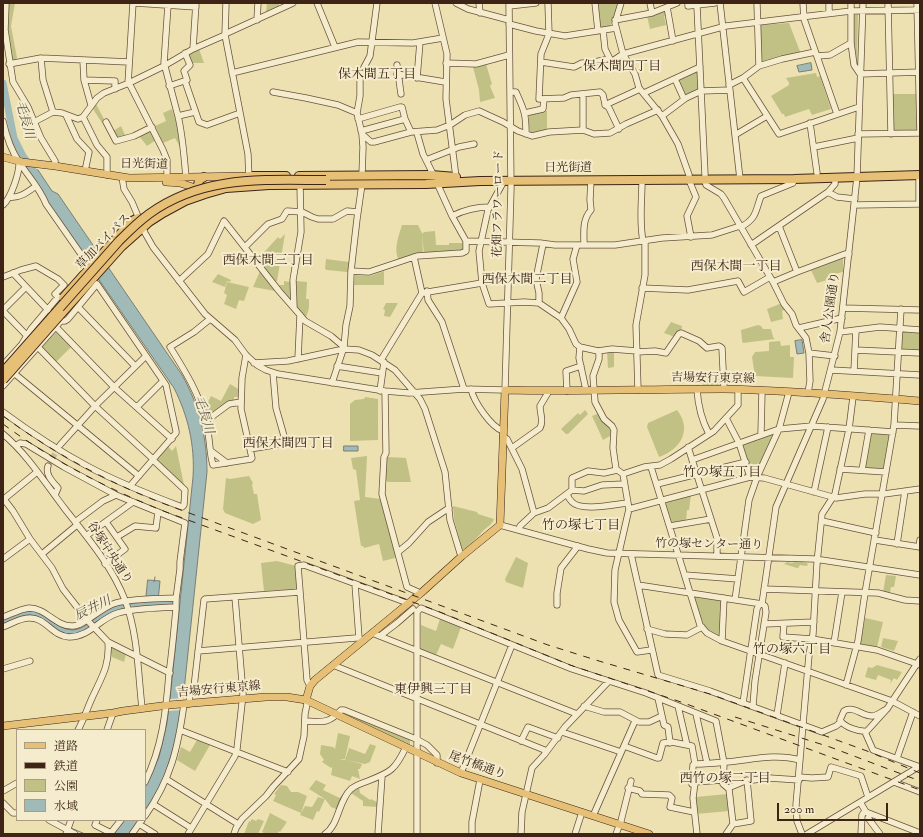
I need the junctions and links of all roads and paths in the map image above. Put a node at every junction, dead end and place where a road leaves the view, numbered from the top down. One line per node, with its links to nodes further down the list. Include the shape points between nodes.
1 (6, 3): 66 (street, via 5,30)
2 (134, 3): 28 (street); 64 (street)
3 (226, 3): 49 (street)
4 (258, 3): 40 (street)
5 (292, 3): 40 (street)
6 (317, 3): 55 (street)
7 (377, 3): 52 (street)
8 (435, 3): 50 (street)
9 (456, 3): 36 (street)
10 (479, 3): 36 (street)
11 (536, 3): 27 (street)
12 (548, 3): 47 (street)
13 (595, 3): 46 (street)
14 (621, 3): 41 (street)
15 (650, 3): 37 (street)
16 (677, 3): 31 (street)
17 (688, 3): 30 (street, via 688,6)
18 (715, 3): 30 (street)
19 (720, 3): 45 (street)
20 (757, 3): 43 (street)
21 (803, 3): 39 (street)
22 (829, 3): 38 (street)
23 (850, 3): 35 (street)
24 (863, 3): 32 (street, 舎人公園通り)
25 (888, 3): 33 (street)
26 (917, 3): 34 (street)
27 (508, 4): 42 (street, 花畑フラワーロード)
28 (168, 5): 29 (street); 69 (street)
29 (196, 5): 56 (street)
30 (697, 6): 48 (street)
31 (667, 7): 37 (street); 51 (street)
32 (862, 10): 33 (street); 35 (street); 76 (street, 舎人公園通り)
33 (888, 10): 34 (street); 74 (street)
34 (918, 10): 72 (street)
35 (851, 11): 38 (street); 54 (street)
36 (480, 13): 42 (street)
37 (652, 13): 41 (street)
38 (829, 13): 39 (street)
39 (803, 17): 43 (street); 59 (street)
40 (257, 20): 49 (street)
41 (615, 20): 44 (street)
42 (509, 22): 47 (street); 60 (street, 花畑フラワーロード)
43 (757, 22): 45 (street); 70 (street)
44 (616, 28): 46 (street); 58 (street)
45 (723, 28): 48 (street); 85 (street)
46 (601, 30): 47 (street, via 569,36); 65 (street, via 605,49 610,58 574,67)
47 (549, 34): 65 (street, via 541,54)
48 (699, 34): 51 (street); 71 (street)
49 (225, 35): 56 (street); 73 (street)
50 (443, 38): 53 (street); 67 (street, via 447,54)
51 (673, 41): 58 (street)
52 (372, 42): 53 (street); 55 (street); 106 (street, via 370,56 360,75)
53 (420, 42): 77 (street)
54 (851, 43): 59 (street, via 830,55); 76 (street, via 854,65)
55 (335, 47): 73 (street)
56 (193, 49): 57 (street)
57 (185, 53): 69 (street); 81 (street, via 190,65 184,71 187,80)
58 (623, 54): 63 (street); 87 (street)
59 (816, 54): 70 (street, via 782,59); 103 (street)
60 (509, 55): 67 (street, via 476,64); 90 (street, 花畑フラワーロード)
61 (41, 58): 62 (street); 66 (street); 98 (street, via 43,80)
62 (83, 60): 64 (street); 80 (street)
63 (614, 60)
64 (129, 62): 83 (street)
65 (541, 62): 93 (street, via 538,99)
66 (9, 64): 111 (street, via 13,82)
67 (446, 64): 82 (street)
68 (397, 65): 75 (street)
69 (164, 66): 83 (street); 84 (street)
70 (759, 66): 79 (street)
71 (700, 67): 78 (street); 88 (street)
72 (919, 72): 74 (street); 121 (street)
73 (232, 73): 100 (street)
74 (890, 73): 76 (street); 123 (street)
75 (397, 74): 77 (street); 91 (street)
76 (860, 74): 97 (street, 舎人公園通り)
77 (418, 78): 82 (street)
78 (675, 78): 87 (street); 94 (street)
79 (744, 78): 85 (street); 107 (street)
80 (84, 80): 86 (street, via 116,81); 95 (street)
81 (185, 81): 84 (street); 99 (street)
82 (445, 82): 114 (street)
83 (128, 84): 86 (street); 116 (street)
84 (169, 86): 105 (street)
85 (730, 87): 88 (street); 124 (street)
86 (115, 89): 95 (street, via 97,98)
87 (642, 91): 96 (street); 102 (street)
88 (701, 91): 94 (street); 144 (street)
89 (273, 92): 106 (street, via 338,105)
90 (510, 92): 101 (street, via 516,92); 115 (street, 花畑フラワーロード)
91 (401, 94)
92 (583, 95): 93 (street); 96 (street, via 600,92); 118 (street)
93 (544, 99): 101 (street, via 543,109)
94 (684, 99): 102 (street, via 680,104)
95 (91, 105): 108 (street)
96 (606, 105): 117 (street)
97 (859, 107): 103 (street); 125 (street, 舎人公園通り)
98 (53, 112): 104 (street); 111 (street)
99 (195, 112): 100 (street, via 199,122 207,124); 105 (street)
100 (240, 113): 140 (street, via 248,154)
101 (525, 113): 122 (street)
102 (660, 113): 117 (street, via 626,124); 147 (street, via 678,144)
103 (837, 114): 113 (street)
104 (66, 115): 108 (street, via 78,119); 134 (street, via 76,139 89,152)
105 (178, 116): 141 (street, via 185,153)
106 (358, 116): 109 (street, via 402,107); 119 (street)
107 (767, 116): 113 (street, via 779,134); 124 (street)
108 (83, 117): 138 (street, via 97,145 107,157)
109 (405, 119): 119 (street); 120 (street)
110 (3, 120): 131 (street, via 8,140)
111 (34, 122): 133 (street, via 55,161)
112 (106, 122): 116 (street, via 116,141)
113 (810, 123): 127 (street)
114 (450, 125): 115 (street, via 464,116 479,112); 120 (street, via 437,130); 128 (street)
115 (510, 126): 122 (street); 150 (street, 花畑フラワーロード)
116 (152, 127): 146 (street, via 167,160)
117 (619, 129): 118 (street, via 602,134)
118 (583, 130): 122 (street, via 532,136)
119 (361, 132): 120 (street, via 371,142); 153 (street)
120 (414, 133): 130 (street)
121 (920, 133): 123 (street)
122 (526, 134)
123 (891, 134): 125 (street)
124 (735, 135): 145 (street)
125 (858, 136): 127 (street); 136 (street, 舎人公園通り)
126 (474, 144): 128 (street)
127 (814, 147): 135 (street)
128 (453, 149): 130 (street); 143 (street)
129 (3, 157): 131 (main road)
130 (426, 160): 139 (street)
131 (20, 162): 132 (main road); 159 (street); 163 (street)
132 (39, 165): 133 (main road, 日光街道); 149 (main road, 日光街道, via 58,171)
133 (55, 166): 134 (main road, 日光街道)
134 (85, 171): 138 (main road, 日光街道)
135 (817, 173): 136 (highway, 日光街道); 145 (highway, 日光街道)
136 (857, 174): 137 (highway, 日光街道); 148 (highway, 日光街道); 164 (street, 舎人公園通り)
137 (920, 174): 165 (street)
138 (108, 175): 149 (main road, 日光街道)
139 (432, 175): 143 (highway); 153 (highway)
140 (249, 176): 142 (main road, 日光街道); 153 (highway); 158 (street)
141 (186, 177): 142 (main road, 日光街道); 146 (main road, 日光街道)
142 (204, 177): 160 (highway, via 198,182)
143 (456, 177): 150 (highway, 日光街道); 152 (highway, 日光街道)
144 (705, 177): 145 (highway, 日光街道); 147 (highway, 日光街道); 175 (street, via 706,185 721,194)
145 (740, 177): 151 (highway, 日光街道)
146 (168, 178): 149 (main road, 日光街道)
147 (689, 178): 150 (highway, 日光街道); 155 (highway, 日光街道); 176 (street, via 696,197 687,216)
148 (835, 178): 151 (highway, 日光街道); 162 (street, via 835,184)
149 (122, 179): 160 (main road, 日光街道, via 180,183); 172 (street)
150 (509, 179): 154 (highway, 日光街道); 156 (highway, 日光街道); 168 (street); 180 (street, 花畑フラワーロード)
151 (794, 179): 175 (street, via 793,183 761,196 751,221)
152 (326, 180): 219 (highway, 草加バイパス, bridge, via 253,180 227,183 186,194 162,206 119,241)
153 (362, 180): 156 (highway, 日光街道); 157 (highway, 日光街道); 170 (street)
154 (591, 180): 155 (highway, 日光街道); 183 (street, via 591,210 584,221)
155 (642, 180): 179 (street, via 640,228)
156 (437, 183): 171 (street)
157 (300, 184): 158 (highway, 日光街道); 169 (street)
158 (248, 185): 161 (highway, 日光街道)
159 (36, 186): 163 (street, via 19,196); 188 (street)
160 (199, 189): 161 (highway)
161 (217, 190): 174 (highway, 草加バイパス, via 174,206)
162 (828, 192): 164 (street, via 837,197); 173 (street)
163 (9, 197): 166 (street)
164 (855, 199): 167 (street, 舎人公園通り)
165 (920, 204): 167 (street)
166 (3, 205)
167 (854, 205): 186 (street, 舎人公園通り)
168 (490, 207): 171 (street, via 462,211); 178 (street)
169 (300, 212): 170 (street, via 318,219 333,219 347,211); 185 (street, via 287,211 282,219 268,224); 203 (street, via 302,232 293,280)
170 (358, 212): 189 (street)
171 (452, 216): 177 (street)
172 (138, 218): 174 (street); 188 (highway, via 121,232)
173 (779, 226): 184 (street); 190 (street)
174 (143, 227): 192 (highway, 草加バイパス); 195 (street, via 153,247)
175 (740, 227): 176 (street, via 712,235); 184 (street)
176 (691, 237): 179 (street)
177 (466, 241): 178 (street); 187 (street, via 466,251 462,254)
178 (481, 241): 180 (street); 196 (street, via 478,251)
179 (644, 241): 183 (street, via 615,245); 198 (street, via 645,275)
180 (510, 242): 181 (street); 200 (street, 花畑フラワーロード)
181 (543, 244): 182 (street); 201 (street, via 536,279)
182 (577, 245): 183 (street); 210 (street, via 573,259 577,282)
183 (584, 245)
184 (751, 245): 194 (street)
185 (245, 247): 195 (street, via 224,221 208,254); 203 (street)
186 (849, 254): 190 (street); 204 (street, 舎人公園通り)
187 (414, 257): 189 (street, via 369,272); 199 (street)
188 (90, 267): 192 (street); 219 (highway, bridge)
189 (351, 271): 222 (street, via 350,306)
190 (797, 272): 194 (street)
191 (13, 273): 193 (street); 197 (street); 206 (street, via 36,266 64,285 55,294 58,297)
192 (95, 276): 247 (highway, 草加バイパス, bridge)
193 (3, 277)
194 (772, 280): 198 (street, via 744,292 738,281 688,290); 214 (street)
195 (179, 281): 212 (street)
196 (482, 283): 199 (street); 200 (street, via 489,304)
197 (26, 287): 206 (street); 208 (street)
198 (642, 288): 225 (street, via 636,326)
199 (424, 292): 233 (street); 252 (street, via 442,322)
200 (508, 303): 201 (street); 255 (street, 花畑フラワーロード)
201 (539, 303): 210 (street)
202 (78, 307): 213 (street, via 68,319); 230 (street, via 98,284); 236 (street)
203 (294, 308): 209 (street)
204 (843, 308): 205 (street); 211 (street, 舎人公園通り)
205 (901, 309): 207 (street); 215 (street)
206 (48, 310): 219 (street, via 31,329)
207 (920, 310)
208 (3, 311): 219 (street)
209 (300, 315): 222 (street); 232 (street)
210 (561, 318): 221 (street)
211 (842, 318): 214 (street); 218 (street, 舎人公園通り)
212 (210, 319): 229 (street, via 236,340); 276 (street, via 170,347 200,401)
213 (56, 327): 220 (street); 251 (street)
214 (799, 328): 227 (street, via 806,338)
215 (900, 329): 216 (street); 217 (street); 226 (street)
216 (856, 330): 218 (street); 223 (street)
217 (920, 330)
218 (840, 332): 231 (street, 舎人公園通り)
219 (27, 340): 220 (street); 235 (street); 241 (highway, 草加バイパス, bridge)
220 (38, 347): 245 (street); 272 (street)
221 (580, 347): 224 (street); 238 (street)
222 (344, 348): 232 (street); 233 (street, via 366,353); 237 (street)
223 (855, 350): 226 (street); 240 (street)
224 (598, 351): 225 (street); 257 (street, via 600,359 593,376)
225 (637, 351): 254 (street, via 666,353 682,333 707,348 719,346 722,348); 258 (street)
226 (898, 352): 228 (street); 244 (street)
227 (810, 353): 231 (street); 266 (street)
228 (920, 353)
229 (246, 355): 234 (street); 271 (street)
230 (146, 356): 236 (street); 248 (street)
231 (835, 356): 239 (street, 舎人公園通り)
232 (298, 359): 234 (street)
233 (382, 361): 243 (street); 264 (street, via 395,370)
234 (254, 363): 242 (street)
235 (3, 365)
236 (135, 366): 251 (street)
237 (337, 366): 243 (street); 249 (street)
238 (581, 366): 256 (street); 262 (street, via 566,371)
239 (831, 370): 240 (street); 267 (street, 舎人公園通り)
240 (854, 371): 244 (street)
241 (3, 372)
242 (273, 373): 249 (street); 295 (street, via 276,408 286,443)
243 (382, 373): 260 (street)
244 (897, 373): 246 (street); 269 (street)
245 (15, 374): 250 (street); 277 (street)
246 (920, 375)
247 (3, 380)
248 (163, 381): 273 (street); 290 (street, via 176,431)
249 (332, 383): 260 (street)
250 (3, 386)
251 (114, 387): 272 (street); 273 (street)
252 (467, 389): 255 (street); 264 (street); 287 (street, via 480,409)
253 (697, 389): 254 (main road, 吉場安行東京線); 258 (main road, 吉場安行東京線); 288 (street, via 698,408)
254 (724, 389): 259 (main road, 吉場安行東京線)
255 (505, 390): 261 (main road, 吉場安行東京線); 287 (main road, 花畑フラワーロード)
256 (586, 390): 257 (main road, 吉場安行東京線); 262 (main road, 吉場安行東京線)
257 (594, 390): 258 (main road, 吉場安行東京線); 307 (street, via 598,410 614,430 613,448)
258 (638, 390)
259 (738, 390): 263 (main road, 吉場安行東京線); 275 (street, via 738,405)
260 (382, 391): 264 (street); 349 (street, via 386,453 382,494)
261 (549, 391): 262 (main road, 吉場安行東京線); 296 (street, via 540,406 542,425)
262 (567, 391)
263 (762, 391): 265 (main road, 吉場安行東京線); 289 (street)
264 (414, 392): 330 (street, via 425,409 443,466)
265 (789, 392): 266 (main road, 吉場安行東京線); 282 (street)
266 (808, 393): 267 (main road, 吉場安行東京線)
267 (825, 394): 268 (main road, 吉場安行東京線); 279 (street, 舎人公園通り)
268 (853, 397): 269 (main road, 吉場安行東京線); 283 (street)
269 (896, 399): 270 (main road, 吉場安行東京線); 278 (street)
270 (920, 401)
271 (241, 402): 276 (street, via 229,404); 295 (street)
272 (95, 406): 277 (street); 298 (street)
273 (136, 407): 290 (street)
274 (3, 412): 316 (street, via 88,467)
275 (726, 418): 288 (street); 291 (street)
276 (206, 421): 297 (street)
277 (78, 425): 292 (street); 310 (street)
278 (894, 425): 280 (street); 285 (street)
279 (812, 426): 281 (street); 282 (street); 315 (street, 舎人公園通り)
280 (920, 426)
281 (828, 427): 283 (street); 321 (street)
282 (779, 429): 289 (street); 311 (street)
283 (849, 429): 284 (street); 304 (street)
284 (869, 430): 285 (street); 305 (street)
285 (893, 432): 308 (street)
286 (3, 434): 293 (street, 谷塚中央通り)
287 (503, 434): 296 (street); 337 (main road, 花畑フラワーロード)
288 (709, 434): 294 (street)
289 (761, 434): 291 (street)
290 (172, 439): 298 (street)
291 (739, 443): 299 (street); 300 (street)
292 (60, 445)
293 (16, 446): 306 (street, 谷塚中央通り); 324 (street, via 20,443 26,444)
294 (688, 447): 299 (street); 303 (street, via 660,465)
295 (250, 448): 301 (street, via 251,459)
296 (512, 448): 332 (street, via 522,469)
297 (211, 451): 301 (street); 301 (street, via 213,465)
298 (153, 460): 310 (street); 316 (street, via 185,490 184,505 182,507)
299 (692, 460): 309 (street)
300 (746, 462): 309 (street); 312 (street)
301 (227, 463)
302 (48, 466): 323 (street, via 48,474 58,488)
303 (651, 467): 307 (street); 314 (street)
304 (840, 469): 305 (street); 325 (street)
305 (862, 470): 308 (street)
306 (37, 472): 323 (street, 谷塚中央通り); 326 (street)
307 (620, 472): 313 (street); 320 (street, via 588,471 572,478)
308 (886, 472): 322 (street)
309 (697, 475): 314 (street); 318 (street)
310 (139, 476): 316 (street)
311 (757, 477): 312 (street); 315 (street); 356 (street, via 749,500)
312 (750, 478): 318 (street)
313 (624, 484): 320 (street, via 602,485 584,491); 329 (street)
314 (657, 484): 327 (street)
315 (786, 484): 321 (street); 357 (street, 舎人公園通り, via 776,507)
316 (130, 486)
317 (920, 489): 319 (street)
318 (702, 490): 327 (street); 333 (street)
319 (905, 491): 322 (street); 346 (street)
320 (569, 492): 329 (street, via 572,503 579,506); 332 (street, via 548,508)
321 (814, 492): 325 (street)
322 (882, 494): 325 (street); 340 (street)
323 (55, 495): 336 (street, 谷塚中央通り)
324 (116, 495): 328 (street); 336 (street, via 104,501)
325 (833, 497): 334 (street, via 822,514)
326 (3, 498): 343 (street)
327 (661, 500): 329 (street); 338 (street)
328 (133, 502): 331 (street); 335 (street)
329 (628, 506): 351 (street)
330 (449, 508): 349 (street, via 428,522); 354 (street)
331 (158, 512): 342 (street, via 156,528 135,526); 376 (street, via 185,523)
332 (534, 513): 339 (street)
333 (711, 519): 338 (street); 355 (street, via 717,541)
334 (822, 521): 340 (street); 359 (street)
335 (106, 522): 341 (street); 342 (street)
336 (76, 524): 341 (street, 谷塚中央通り); 350 (street)
337 (500, 525): 339 (street, 竹の塚センター通り); 354 (main road)
338 (670, 526): 353 (street)
339 (519, 530): 347 (street, 竹の塚センター通り)
340 (876, 533): 344 (street)
341 (86, 536): 360 (street, 谷塚中央通り)
342 (117, 537): 360 (street, via 125,549)
343 (30, 539): 350 (street); 358 (street)
344 (875, 540): 346 (street); 361 (street)
345 (920, 540): 348 (street)
346 (897, 544): 348 (street)
347 (578, 546): 351 (street, 竹の塚センター通り); 382 (street, via 561,568)
348 (920, 547)
349 (398, 552): 371 (street, via 406,587)
350 (42, 554): 387 (street, via 63,589)
351 (618, 554): 352 (street, 竹の塚センター通り); 407 (street, via 614,602 618,621 637,652)
352 (631, 554): 353 (street, 竹の塚センター通り); 366 (street)
353 (679, 555): 355 (street, 竹の塚センター通り); 362 (street)
354 (462, 556): 367 (main road)
355 (717, 556): 356 (street, 竹の塚センター通り)
356 (741, 557): 357 (street, 竹の塚センター通り); 364 (street)
357 (769, 558): 359 (street, 竹の塚センター通り); 368 (street, 舎人公園通り)
358 (3, 559)
359 (818, 559): 361 (street, 竹の塚センター通り); 369 (street)
360 (105, 564): 380 (street, 谷塚中央通り)
361 (870, 567): 363 (street, 竹の塚センター通り); 374 (street)
362 (685, 575): 364 (street); 373 (street)
363 (920, 575)
364 (738, 579): 378 (street)
365 (355, 584): 370 (street, via 300,565); 384 (street); 398 (street)
366 (638, 585): 373 (street); 394 (street)
367 (427, 586): 371 (main road); 384 (main road)
368 (764, 588): 369 (street); 381 (street, 舎人公園通り)
369 (816, 590): 372 (street); 388 (street)
370 (300, 592): 375 (street); 401 (street)
371 (418, 592): 384 (main road)
372 (842, 592): 374 (street); 402 (street)
373 (690, 593): 377 (street); 393 (street)
374 (865, 593): 379 (street); 404 (street)
375 (235, 597): 405 (street); 408 (street, via 204,600)
376 (176, 598): 380 (street); 383 (street)
377 (724, 598): 378 (street); 399 (street)
378 (735, 600): 381 (street)
379 (920, 601)
380 (126, 602): 385 (street, 谷塚中央通り); 387 (street, via 104,608)
381 (762, 604): 389 (street, via 766,612); 409 (street, via 757,609)
382 (557, 605)
383 (176, 606): 385 (street); 419 (street)
384 (411, 607): 395 (main road, via 400,609); 396 (street, via 397,623); 403 (street, via 421,608); 406 (street)
385 (128, 610): 392 (street, via 111,615); 411 (street, 谷塚中央通り)
386 (3, 617): 387 (street, via 34,608 67,626 76,626)
387 (87, 621): 392 (street)
388 (814, 622): 390 (street); 397 (street)
389 (764, 624): 390 (street); 410 (street)
390 (784, 624): 397 (street, via 783,637)
391 (3, 627): 392 (street, via 29,618 38,619 54,632 67,637 82,635)
392 (93, 627): 400 (street)
393 (702, 627): 394 (street, via 687,635 665,634); 399 (street, via 712,637)
394 (647, 629): 407 (street)
395 (372, 633): 396 (street); 398 (main road)
396 (380, 636): 406 (street)
397 (812, 639): 402 (street); 418 (street)
398 (360, 640): 401 (street); 415 (main road)
399 (722, 641): 409 (street)
400 (108, 642): 411 (street); 443 (street, via 109,659)
401 (304, 642): 405 (street); 423 (street, via 307,680)
402 (834, 643): 404 (street)
403 (512, 645): 420 (street); 421 (street)
404 (857, 646): 416 (street, via 877,650); 422 (street)
405 (239, 648): 408 (street); 425 (street)
406 (417, 650): 421 (street); 427 (street)
407 (651, 650): 429 (street, via 658,675)
408 (198, 651): 430 (street, via 194,687)
409 (750, 651): 410 (street); 429 (street)
410 (759, 654): 414 (street); 434 (street)
411 (136, 656): 419 (street); 435 (street, 谷塚中央通り)
412 (920, 658): 416 (street)
413 (30, 661): 417 (street)
414 (785, 663): 418 (street); 442 (street)
415 (333, 665): 423 (main road); 427 (street)
416 (918, 665): 428 (street)
417 (3, 669)
418 (808, 671): 422 (street); 451 (street)
419 (170, 673): 431 (street)
420 (608, 681): 424 (street); 432 (street)
421 (497, 682): 440 (street); 450 (street)
422 (846, 685): 428 (street)
423 (310, 686): 426 (main road)
424 (658, 698): 433 (street); 444 (street)
425 (243, 699): 426 (main road, 吉場安行東京線, via 273,696); 430 (main road, 吉場安行東京線); 467 (street)
426 (306, 700): 439 (main road, 尾竹橋通り); 447 (street)
427 (417, 700): 450 (street); 460 (street)
428 (892, 701): 436 (street); 437 (street)
429 (743, 703): 434 (street)
430 (185, 704): 431 (main road, 吉場安行東京線); 456 (street)
431 (168, 705): 435 (main road, 吉場安行東京線); 482 (street, via 160,745)
432 (584, 706): 440 (street); 448 (street, via 604,712 620,712)
433 (678, 706): 441 (street); 463 (street)
434 (753, 706): 442 (street)
435 (142, 708): 438 (main road, 吉場安行東京線)
436 (887, 708): 445 (street); 452 (street)
437 (913, 712): 446 (street); 470 (street)
438 (113, 713): 443 (main road, 吉場安行東京線); 455 (street)
439 (338, 714): 447 (street, via 324,722); 460 (street, via 344,710); 465 (main road, 尾竹橋通り)
440 (577, 714): 457 (street)
441 (696, 714): 473 (street); 474 (street, via 716,721)
442 (777, 715): 451 (street)
443 (86, 716): 453 (main road, 吉場安行東京線); 454 (street)
444 (662, 716): 448 (street, via 644,723); 462 (street, via 664,725 668,727)
445 (871, 716): 449 (street, via 847,709 843,712); 452 (street)
446 (920, 716)
447 (305, 721): 477 (street, via 301,756)
448 (635, 721): 464 (street)
449 (841, 722): 451 (street, via 824,732); 458 (street)
450 (480, 725): 461 (street); 478 (street)
451 (803, 725): 471 (street)
452 (873, 725): 458 (street)
453 (3, 726)
454 (79, 729)
455 (107, 729)
456 (180, 730): 467 (street); 480 (street, via 174,759)
457 (562, 732): 459 (street); 468 (street)
458 (865, 732): 470 (street, via 873,750)
459 (558, 738): 461 (street, via 528,727); 466 (street)
460 (416, 739): 469 (street); 472 (street, via 437,755)
461 (521, 741): 466 (street)
462 (670, 742): 463 (street); 464 (street, via 663,743 659,758)
463 (687, 745): 475 (street, via 692,746)
464 (624, 746): 468 (street)
465 (406, 747): 469 (main road, 尾竹橋通り); 479 (street, via 395,767)
466 (547, 751): 494 (street, via 530,771)
467 (236, 752): 477 (street); 499 (street)
468 (621, 752): 505 (street)
469 (417, 753): 472 (main road, 尾竹橋通り); 526 (street)
470 (897, 758): 476 (street)
471 (800, 760): 474 (street, via 770,756); 481 (street)
472 (437, 763): 478 (main road, 尾竹橋通り)
473 (707, 763): 474 (street); 475 (street)
474 (724, 763): 484 (street)
475 (695, 764): 489 (street, via 692,784)
476 (920, 766): 487 (street)
477 (288, 772): 511 (street)
478 (461, 773): 483 (main road, 尾竹橋通り)
479 (382, 777): 524 (street, via 352,789 344,799 331,830); 525 (street)
480 (166, 779): 498 (street); 499 (street)
481 (799, 779): 485 (street); 495 (street, via 828,777 831,767 861,776); 533 (street, via 797,821)
482 (146, 780)
483 (480, 780): 494 (main road, 尾竹橋通り); 527 (street)
484 (723, 780): 489 (street); 491 (street, via 724,786)
485 (747, 780): 491 (street); 512 (street, via 751,821)
486 (631, 781): 490 (street)
487 (894, 782): 493 (street); 495 (street)
488 (16, 784): 492 (street)
489 (695, 784): 501 (street)
490 (628, 788): 501 (street, via 642,794 669,795 672,798 670,807); 513 (street)
491 (728, 788): 512 (street)
492 (3, 791)
493 (920, 792)
494 (526, 795): 500 (main road, 尾竹橋通り); 516 (street, via 522,812)
495 (868, 797): 496 (street)
496 (860, 802): 502 (street); 534 (street)
497 (3, 803): 503 (street)
498 (153, 804): 504 (street); 514 (street)
499 (206, 804): 511 (street); 514 (street)
500 (582, 812): 505 (main road, 尾竹橋通り); 528 (street)
501 (694, 812): 531 (street)
502 (867, 812): 517 (street); 535 (street, via 862,815); 536 (street, via 868,818)
503 (16, 813)
504 (146, 814)
505 (593, 816): 513 (main road, 尾竹橋通り)
506 (50, 821): 515 (street)
507 (72, 821): 515 (street)
508 (96, 821): 519 (street, via 95,825)
509 (120, 821): 519 (street)
510 (141, 822): 520 (street); 521 (street)
511 (238, 824): 523 (street)
512 (733, 824): 532 (street)
513 (619, 825): 529 (street); 530 (main road, 尾竹橋通り)
514 (191, 828): 522 (street)
515 (67, 832): 518 (street)
516 (522, 833)
517 (918, 833)
518 (75, 834)
519 (111, 834)
520 (132, 834)
521 (156, 834)
522 (188, 834)
523 (234, 834)
524 (325, 834)
525 (378, 834)
526 (418, 834)
527 (472, 834)
528 (575, 834)
529 (616, 834)
530 (649, 834)
531 (697, 834)
532 (726, 834)
533 (802, 834)
534 (807, 834)
535 (861, 834)
536 (880, 834)

